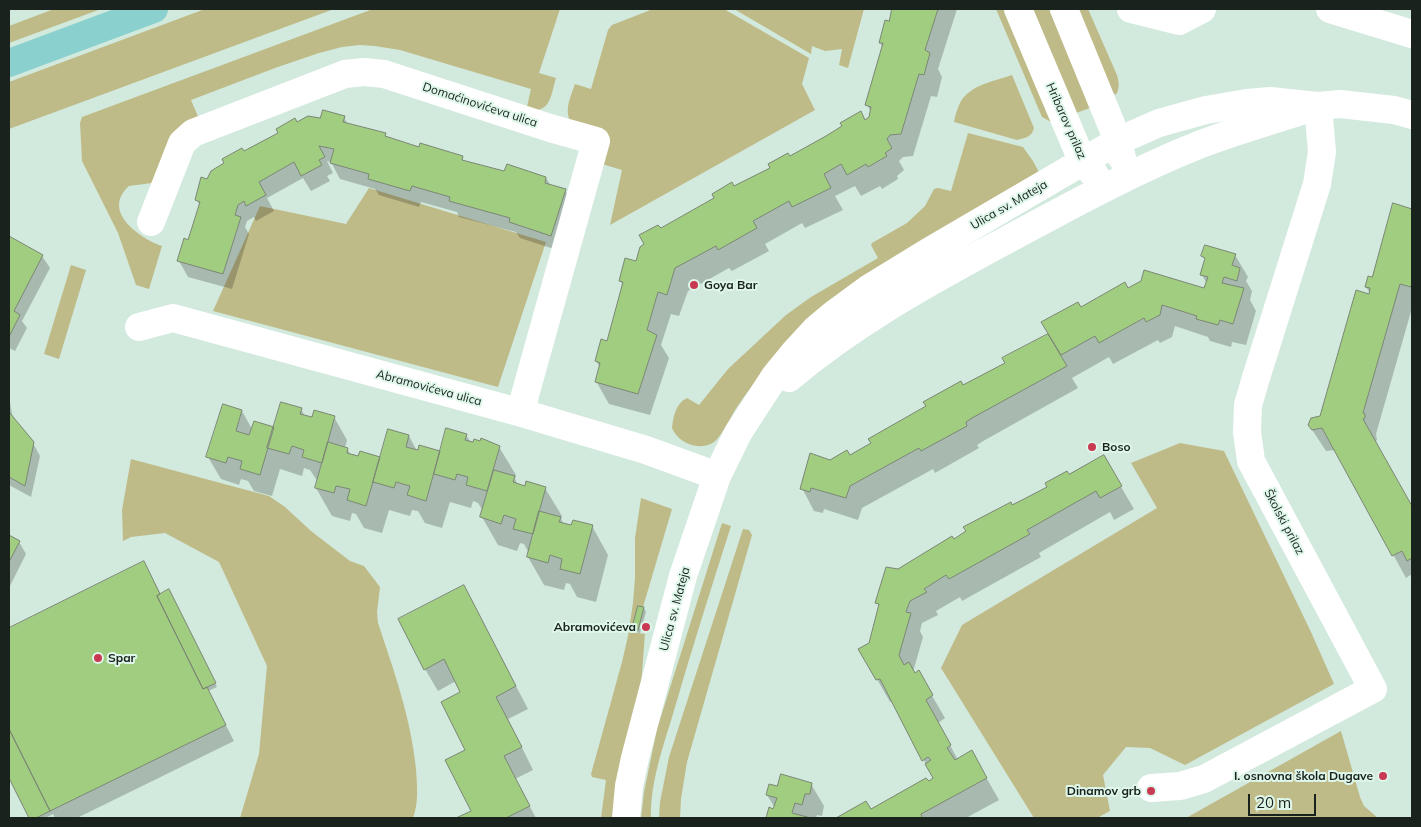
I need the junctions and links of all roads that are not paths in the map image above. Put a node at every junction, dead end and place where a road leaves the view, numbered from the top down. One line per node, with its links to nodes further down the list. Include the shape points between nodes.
1 (154, 9): 8 (main road)
2 (1018, 9): 12 (street, Hribarov prilaz)
3 (1064, 9): 11 (street)
4 (1131, 9): 5 (street, via 1179,21)
5 (1202, 9)
6 (1330, 9): 7 (street)
7 (1412, 34)
8 (9, 63)
9 (1318, 106): 10 (street, Ulica sv. Mateja, via 1340,104); 11 (street, Ulica sv. Mateja, via 1270,102 1206,110 1159,122); 13 (street, Ulica sv. Mateja, via 1199,145); 19 (street, Školski prilaz, via 1322,152 1317,184 1248,405 1247,432 1251,461 1374,689 1204,779 1180,786)
10 (1412, 114)
11 (1118, 141): 12 (street, Ulica sv. Mateja); 13 (street, via 1123,164)
12 (1084, 162): 13 (street, Hribarov prilaz, via 1098,177); 16 (street, Ulica sv. Mateja, via 891,275 834,314 793,354)
13 (1116, 183): 16 (street, Ulica sv. Mateja, via 881,312 846,334)
14 (151, 222): 17 (street, Domaćinovićeva ulica, via 182,143 193,133 345,74 384,74 596,141)
15 (139, 327): 17 (street, Abramovićeva ulica, via 173,318)
16 (752, 410): 18 (street, Ulica sv. Mateja)
17 (522, 413): 18 (street, Abramovićeva ulica, via 646,450)
18 (717, 476): 20 (street, Ulica sv. Mateja, via 683,576 635,758)
19 (1151, 788)
20 (626, 818)

